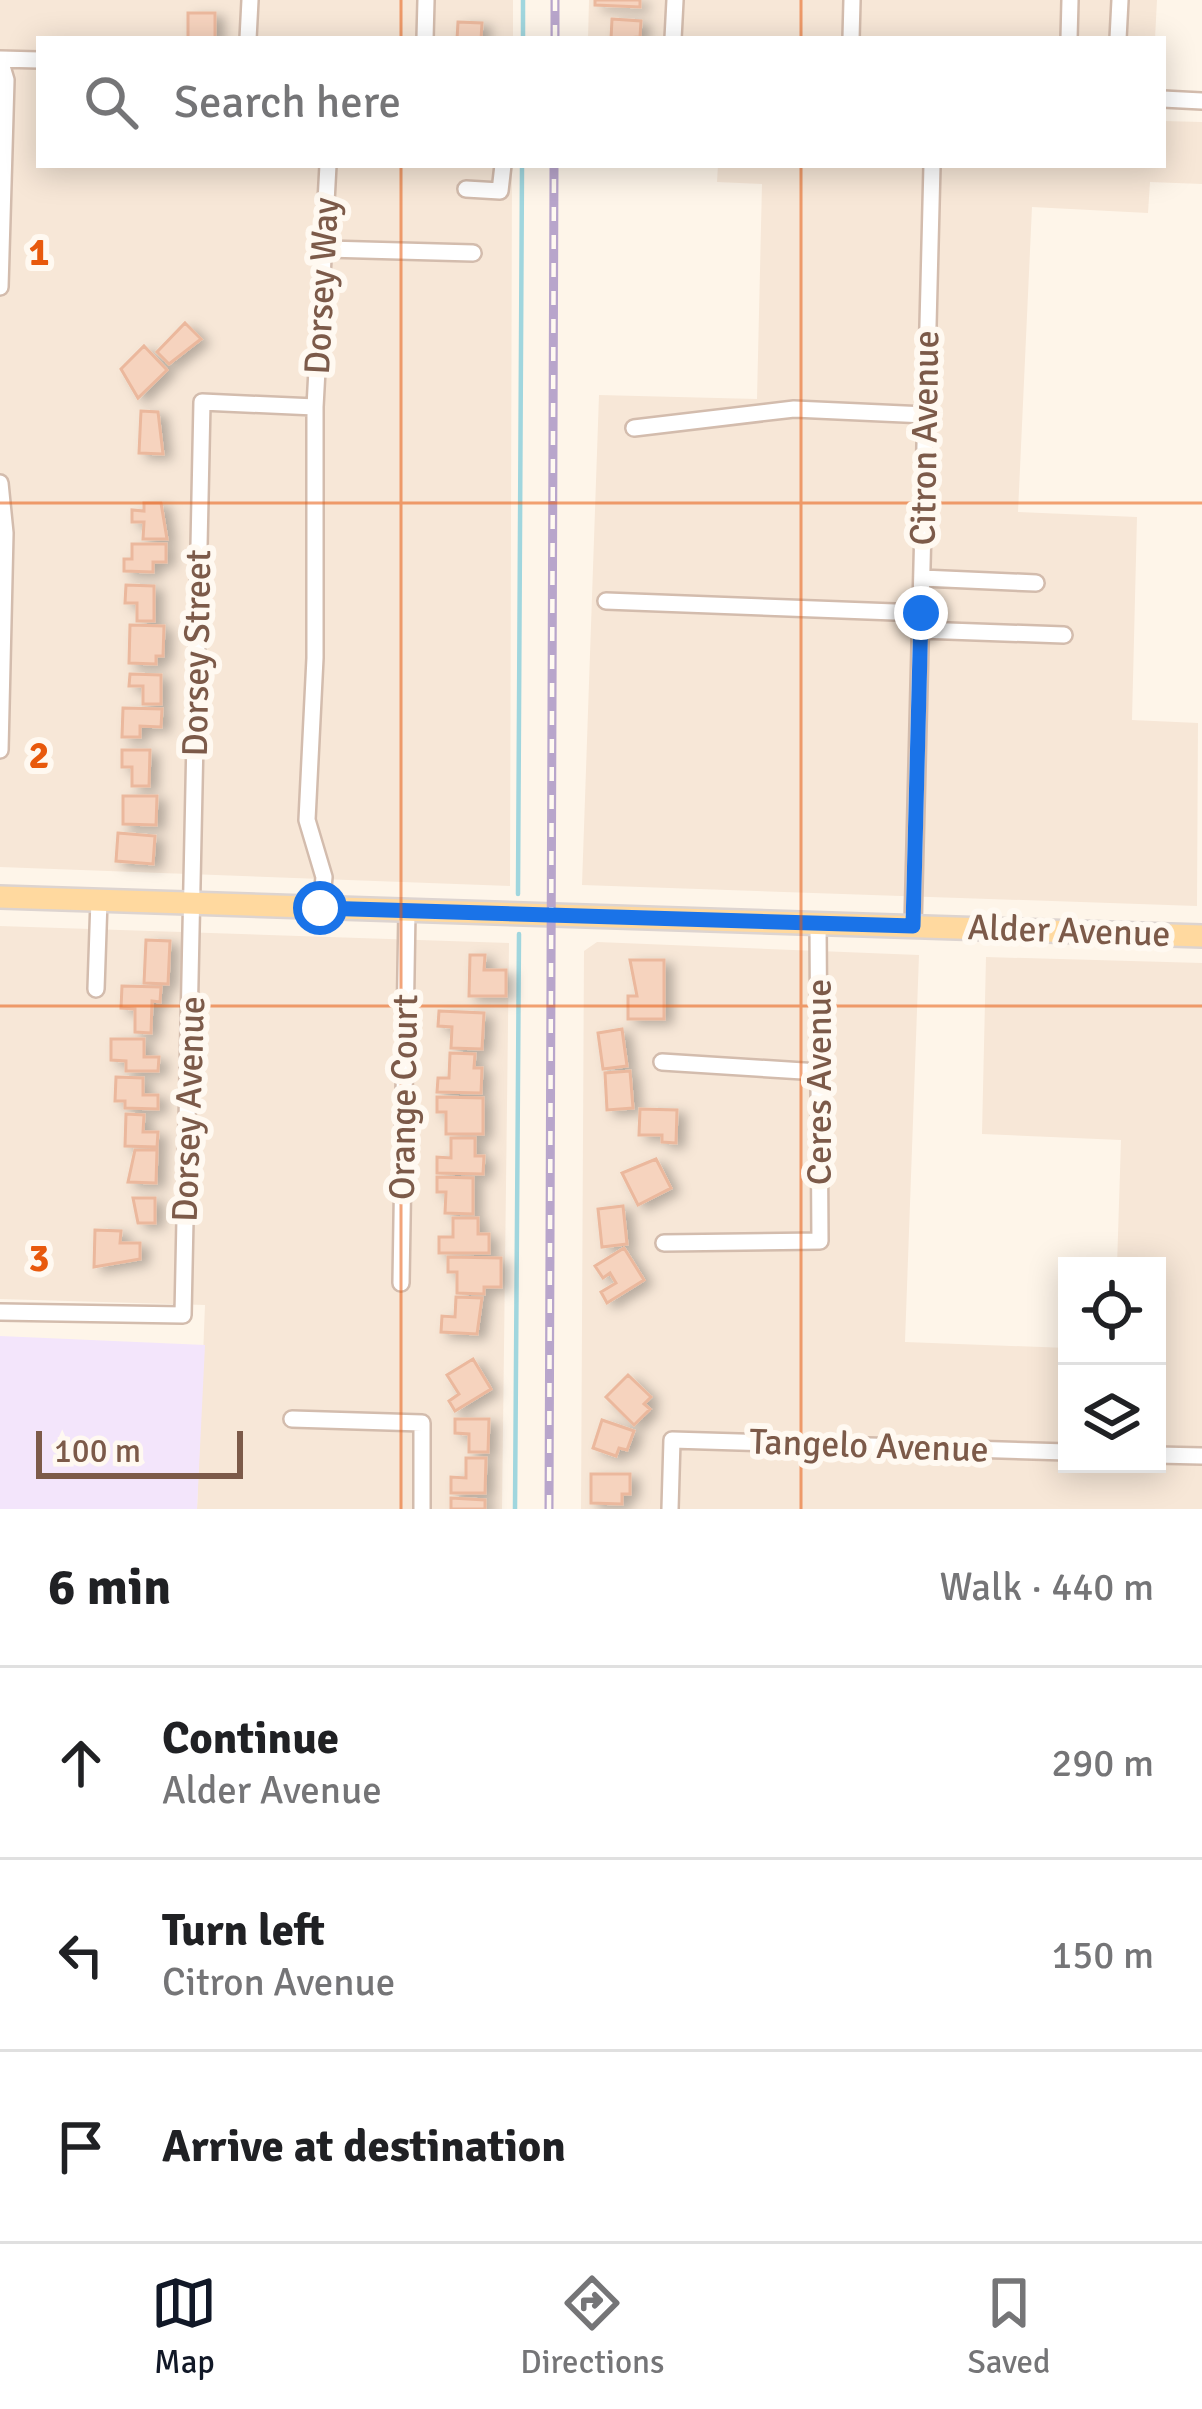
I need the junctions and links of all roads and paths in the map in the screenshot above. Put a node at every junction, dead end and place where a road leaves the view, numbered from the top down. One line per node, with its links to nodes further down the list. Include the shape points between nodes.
1 (250, 0): 7 (street)
2 (425, 0): 8 (street)
3 (675, 0): 9 (street)
4 (852, 0): 10 (street)
5 (1070, 0): 11 (street)
6 (1120, 0): 12 (street)
7 (248, 36)
8 (425, 36)
9 (673, 36)
10 (851, 36)
11 (1070, 36)
12 (1118, 36)
13 (0, 59): 14 (street); 23 (street)
14 (36, 60)
15 (1166, 99): 16 (street)
16 (1202, 101)
17 (328, 168): 21 (street, Dorsey Way)
18 (502, 168): 20 (street, via 500,191)
19 (932, 168): 26 (street, Citron Avenue)
20 (466, 189)
21 (327, 249): 22 (street); 25 (street, Dorsey Way)
22 (473, 253)
23 (0, 287)
24 (202, 402): 25 (street, Dorsey Way); 38 (street, Dorsey Street)
25 (316, 407): 39 (street, Dorsey Way, via 307,820 324,877)
26 (926, 416): 27 (street, via 794,409); 29 (street, Citron Avenue)
27 (634, 428)
28 (0, 483): 34 (street)
29 (922, 578): 30 (street); 32 (street, Citron Avenue)
30 (1036, 583)
31 (606, 601): 32 (street)
32 (921, 621): 33 (street); 42 (street, Citron Avenue)
33 (1064, 635)
34 (1, 690): 35 (street)
35 (0, 750)
36 (0, 897): 37 (main road, Alder Avenue)
37 (99, 901): 38 (main road, Alder Avenue); 44 (street)
38 (195, 903): 39 (main road, Alder Avenue); 49 (street, Dorsey Avenue, via 183,1316)
39 (320, 908): 40 (main road, Alder Avenue)
40 (407, 910): 41 (main road, Alder Avenue); 48 (street, Orange Court)
41 (818, 923): 42 (main road, Alder Avenue); 46 (street, Ceres Avenue)
42 (913, 926): 43 (main road, Alder Avenue)
43 (1202, 936)
44 (96, 988)
45 (662, 1062): 46 (street)
46 (819, 1072): 47 (street, Ceres Avenue, via 820,1241)
47 (664, 1243)
48 (401, 1283)
49 (0, 1312)
50 (292, 1419): 54 (street, via 422,1423)
51 (1058, 1452): 55 (street, Tangelo Avenue, via 672,1440)
52 (1166, 1455): 53 (street)
53 (1202, 1456)
54 (422, 1509)
55 (670, 1509)

